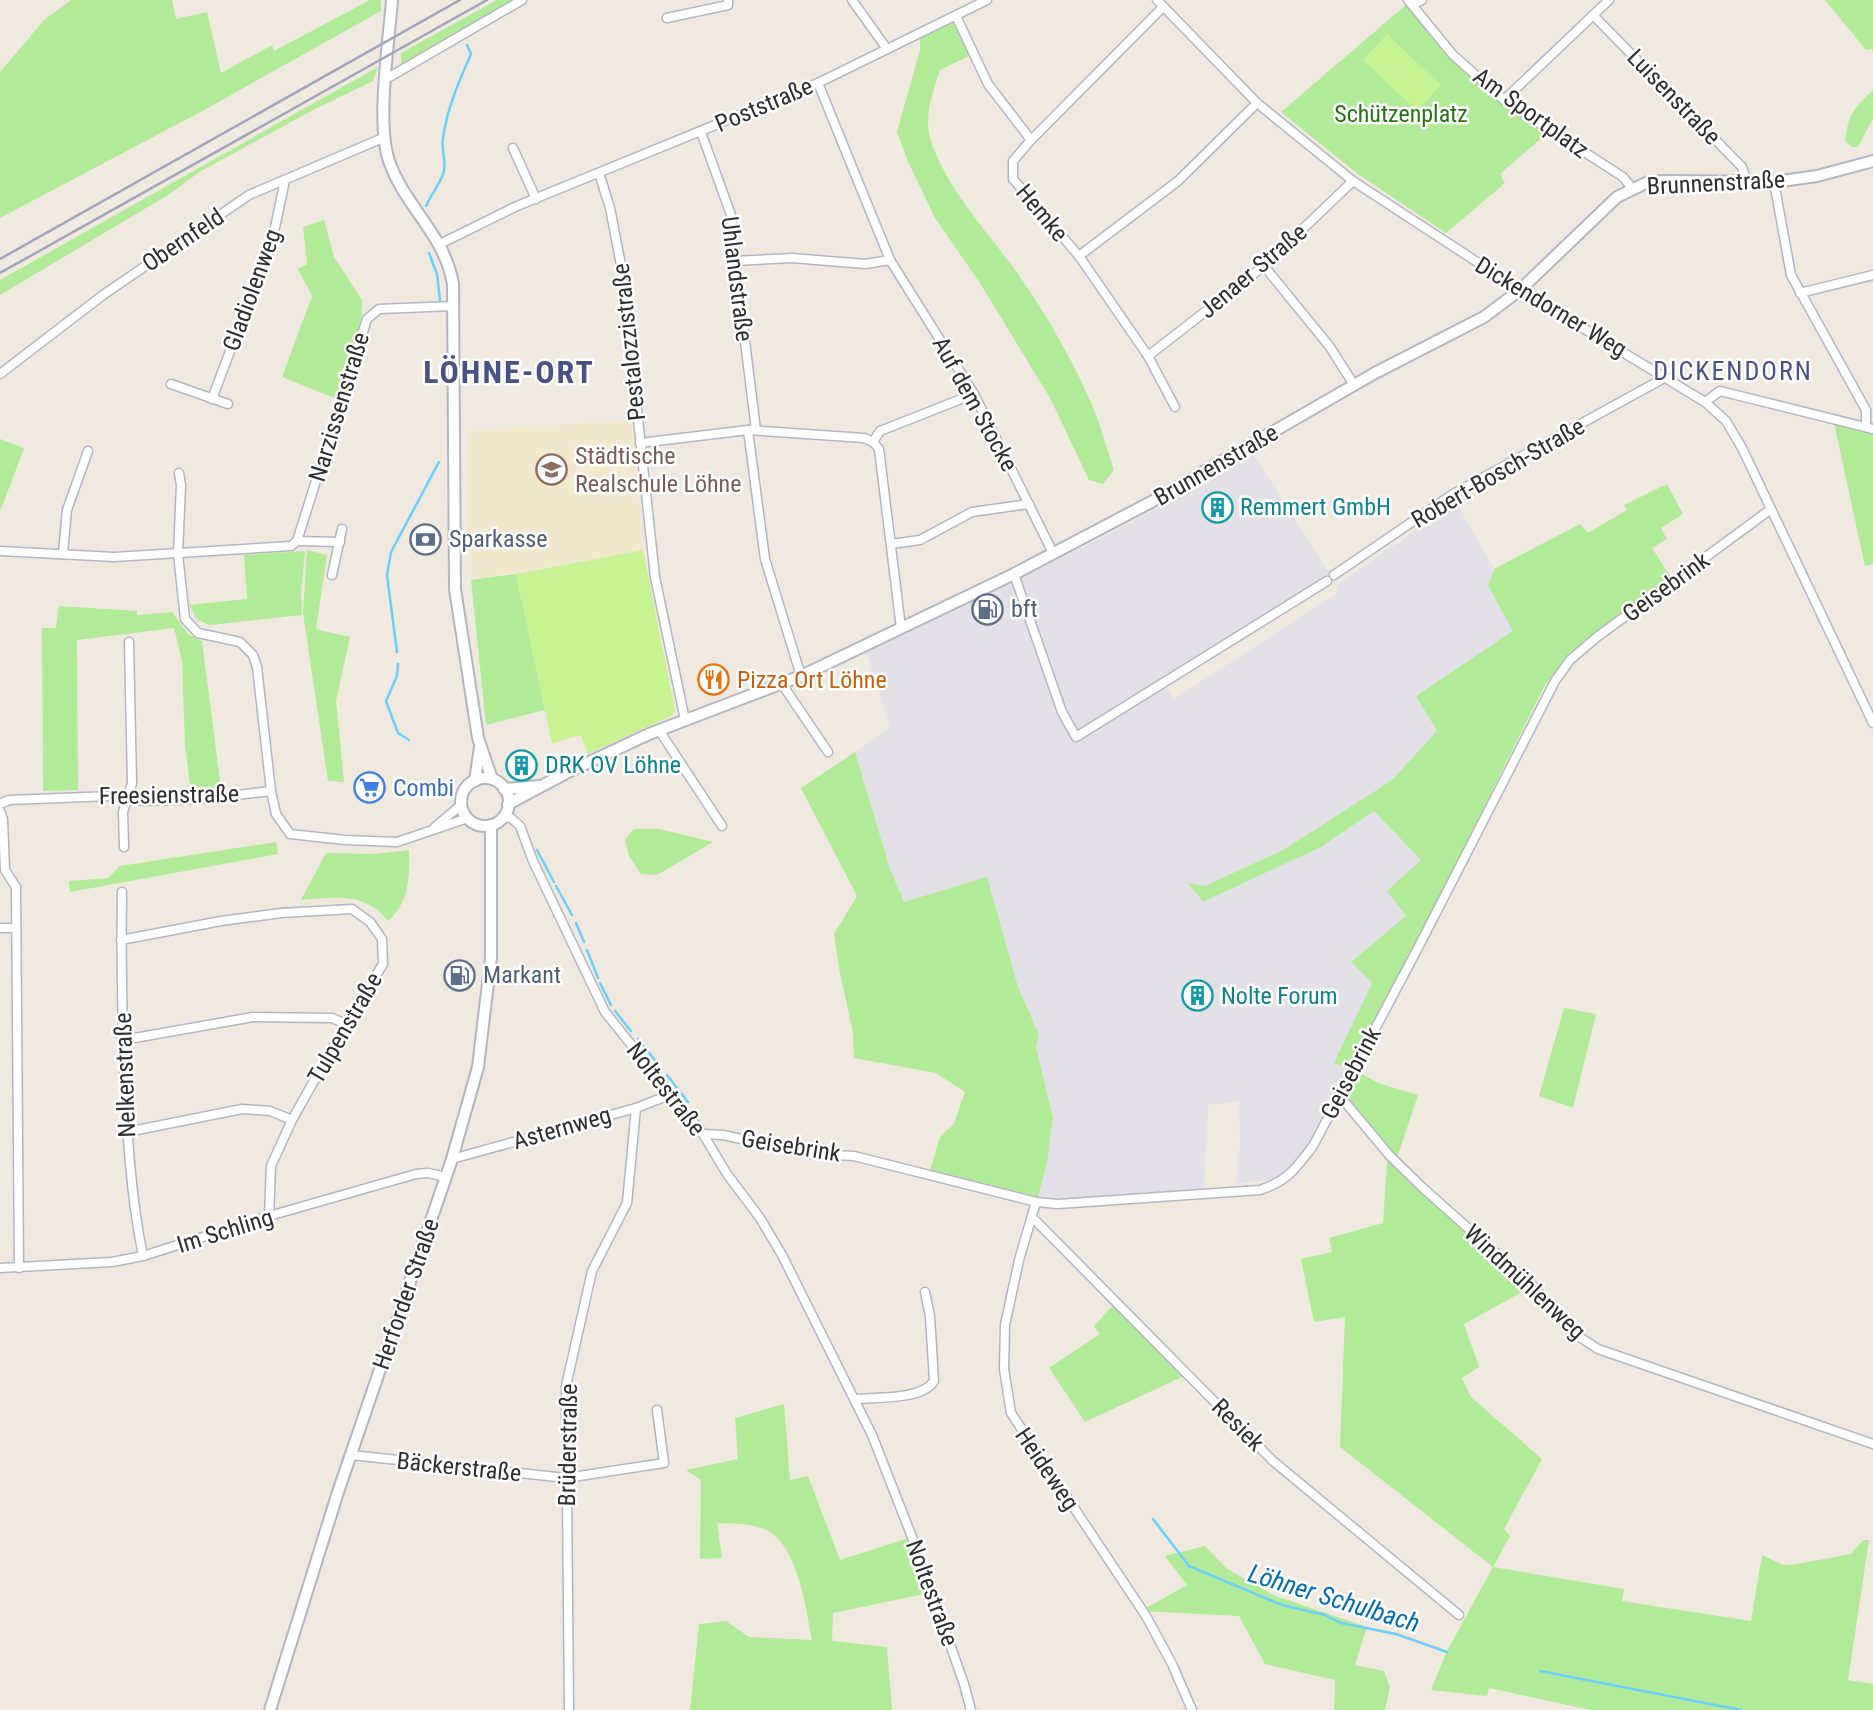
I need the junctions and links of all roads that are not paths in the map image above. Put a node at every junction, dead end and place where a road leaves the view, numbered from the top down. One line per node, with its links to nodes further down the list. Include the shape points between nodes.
1 (392, 0): 14 (main road)
2 (522, 0): 14 (street)
3 (728, 0): 12 (street, via 728,5)
4 (852, 0): 13 (street)
5 (987, 0): 11 (street, Poststraße)
6 (1422, 0): 8 (street)
7 (1609, 0): 10 (street)
8 (1410, 3): 16 (street, Am Sportplatz, via 1453,55)
9 (1160, 4): 17 (street, Dickendorner Weg); 20 (street, Hemke)
10 (1593, 15): 16 (street); 26 (street, Luisenstraße, via 1742,167)
11 (956, 16): 13 (street, Poststraße); 20 (street, via 988,84)
12 (667, 18)
13 (887, 49): 15 (street, Poststraße)
14 (386, 79): 19 (main road)
15 (818, 83): 18 (street, Poststraße); 32 (street, Auf dem Stocke)
16 (1504, 100): 28 (street, Am Sportplatz, via 1623,177)
17 (1257, 103): 25 (street, Dickendorner Weg); 31 (street, via 1178,180)
18 (701, 132): 23 (street, Poststraße); 33 (street, Uhlandstraße, via 731,215)
19 (385, 138): 24 (street, Obernfeld); 30 (main road, via 402,188)
20 (1031, 140): 31 (street, Hemke, via 1013,161 1013,179)
21 (513, 148): 29 (street)
22 (1873, 161): 27 (main road, Brunnenstraße)
23 (599, 173): 29 (street, Poststraße); 52 (street, Pestalozzistraße, via 622,270)
24 (285, 180): 40 (street, Obernfeld, via 250,195 163,253); 45 (street, Gladiolenweg, via 273,237)
25 (1353, 181): 34 (street, Jenaer Straße); 36 (street, Dickendorner Weg)
26 (1747, 182): 27 (main road, Brunnenstraße); 28 (main road, Brunnenstraße, via 1664,180)
27 (1774, 182): 37 (street, via 1791,275)
28 (1632, 188): 36 (main road, Brunnenstraße, via 1598,213)
29 (536, 199): 30 (street, Poststraße)
30 (440, 244): 38 (main road, via 449,262)
31 (1079, 256): 39 (street, Hemke)
32 (890, 260): 33 (street, via 865,264 792,258); 44 (street, Auf dem Stocke)
33 (735, 261): 50 (street, Uhlandstraße)
34 (1264, 266): 39 (street, Jenaer Straße); 43 (street, via 1330,347)
35 (1873, 275): 37 (street)
36 (1520, 290): 41 (street, Dickendorner Weg); 43 (main road, Brunnenstraße, via 1484,317)
37 (1800, 293): 49 (street, via 1866,410)
38 (454, 306): 59 (street, Narzissenstraße, via 379,309 367,319); 74 (main road, via 455,589)
39 (1148, 356): 48 (street, Hemke)
40 (0, 374)
41 (1666, 377): 46 (street, Dickendorner Weg); 65 (street, Robert-Bosch-Straße, via 1453,494 1331,578 1076,737 1062,712)
42 (171, 384): 45 (street)
43 (1354, 385): 63 (main road, Brunnenstraße)
44 (974, 394): 51 (street, via 880,431); 55 (street, Auf dem Stocke)
45 (212, 399): 47 (street)
46 (1705, 402): 49 (street, via 1720,391); 56 (street, Dickendorner Weg, via 1726,421)
47 (228, 404)
48 (1175, 407)
49 (1870, 428)
50 (752, 430): 51 (street); 52 (street); 69 (street, Uhlandstraße, via 765,559)
51 (873, 442): 60 (street, via 879,450)
52 (640, 443): 71 (street, Pestalozzistraße, via 654,577)
53 (89, 451): 62 (street, via 67,510)
54 (179, 473): 64 (street)
55 (1029, 504): 60 (street, via 972,512 920,540); 63 (street, Auf dem Stocke)
56 (1771, 509): 72 (street, Dickendorner Weg); 99 (street, Geisebrink, via 1570,660)
57 (342, 529): 58 (street)
58 (340, 542): 59 (street); 66 (street)
59 (294, 544): 64 (street)
60 (891, 544): 67 (street)
61 (0, 551): 62 (street)
62 (63, 553): 64 (street, via 114,557)
63 (1053, 553): 65 (main road, Brunnenstraße)
64 (178, 554): 80 (street, via 182,602 190,626 198,633 240,642 253,655)
65 (1014, 573): 67 (main road, Brunnenstraße)
66 (332, 575)
67 (901, 628): 69 (main road, Brunnenstraße)
68 (129, 642): 81 (street, via 132,783)
69 (801, 676): 70 (main road, Brunnenstraße)
70 (782, 684): 71 (main road, Brunnenstraße); 75 (street)
71 (685, 720): 73 (main road, Brunnenstraße)
72 (1873, 723)
73 (659, 730): 78 (main road, Brunnenstraße); 89 (street)
74 (480, 744): 76 (main road); 77 (main road)
75 (828, 752)
76 (492, 779): 77 (main road); 79 (main road)
77 (475, 780): 84 (main road, via 463,793)
78 (542, 785): 79 (main road, Brunnenstraße); 83 (main road, Brunnenstraße)
79 (505, 789): 83 (main road)
80 (271, 791): 81 (street, Freesienstraße, via 202,799 144,801); 90 (street, Freesienstraße, via 276,814 290,834 397,842)
81 (128, 797): 82 (street, Freesienstraße, via 9,800); 91 (street, via 123,812)
82 (0, 804)
83 (509, 804): 86 (main road)
84 (461, 805): 87 (main road); 90 (street, Freesienstraße)
85 (0, 811): 93 (street, via 5,870 16,887)
86 (503, 817): 88 (main road); 98 (street, Noltestraße, via 516,821 522,831 599,1002)
87 (468, 818): 88 (main road); 90 (street, Freesienstraße)
88 (485, 825): 104 (main road, Herforder Straße, via 491,867 491,958 478,1068)
89 (722, 827)
90 (433, 829)
91 (124, 847)
92 (122, 892): 95 (street, Nelkenstraße)
93 (16, 928): 94 (street); 111 (street)
94 (0, 929)
95 (121, 940): 96 (street, Tulpenstraße, via 221,921 352,909 370,922 382,939 383,964); 97 (street, Nelkenstraße)
96 (346, 1024): 97 (street, via 332,1018 253,1017); 101 (street, Tulpenstraße)
97 (123, 1040): 102 (street, Nelkenstraße)
98 (672, 1094): 100 (street, Asternweg); 103 (street, Noltestraße)
99 (1339, 1095): 106 (street, Geisebrink, via 1313,1146 1277,1185 1260,1190); 115 (street, Windmühlenweg, via 1390,1156 1534,1287 1572,1332 1598,1349)
100 (636, 1108): 104 (street, Asternweg); 117 (street, Brüderstraße, via 627,1203 592,1271 570,1360)
101 (292, 1120): 102 (street, via 270,1111 243,1109); 107 (street, Tulpenstraße, via 271,1166)
102 (127, 1132): 109 (street, Nelkenstraße, via 133,1207)
103 (703, 1134): 106 (street, Geisebrink, via 812,1154 865,1158); 113 (street, Noltestraße, via 782,1255)
104 (452, 1159): 105 (main road, Herforder Straße)
105 (446, 1177): 107 (street, Im Schling, via 416,1174); 116 (main road, Herforder Straße)
106 (1036, 1202): 108 (street, Heideweg)
107 (269, 1216): 109 (street, Im Schling)
108 (1033, 1218): 118 (street, Resiek, via 1273,1461); 122 (street, Heideweg, via 1005,1325 1004,1369 1011,1413 1146,1616)
109 (143, 1256): 111 (street, Im Schling)
110 (0, 1268): 111 (street, Im Schling)
111 (19, 1268)
112 (925, 1292): 113 (street, via 933,1381 929,1389 919,1394)
113 (856, 1399): 121 (street, Noltestraße, via 912,1537)
114 (657, 1410): 117 (street, Bäckerstraße, via 664,1463)
115 (1873, 1444)
116 (351, 1455): 117 (street, Bäckerstraße); 119 (main road, Herforder Straße)
117 (566, 1478): 120 (street, Brüderstraße)
118 (1459, 1615)
119 (270, 1710)
120 (569, 1710)
121 (971, 1710)
122 (1192, 1710)

